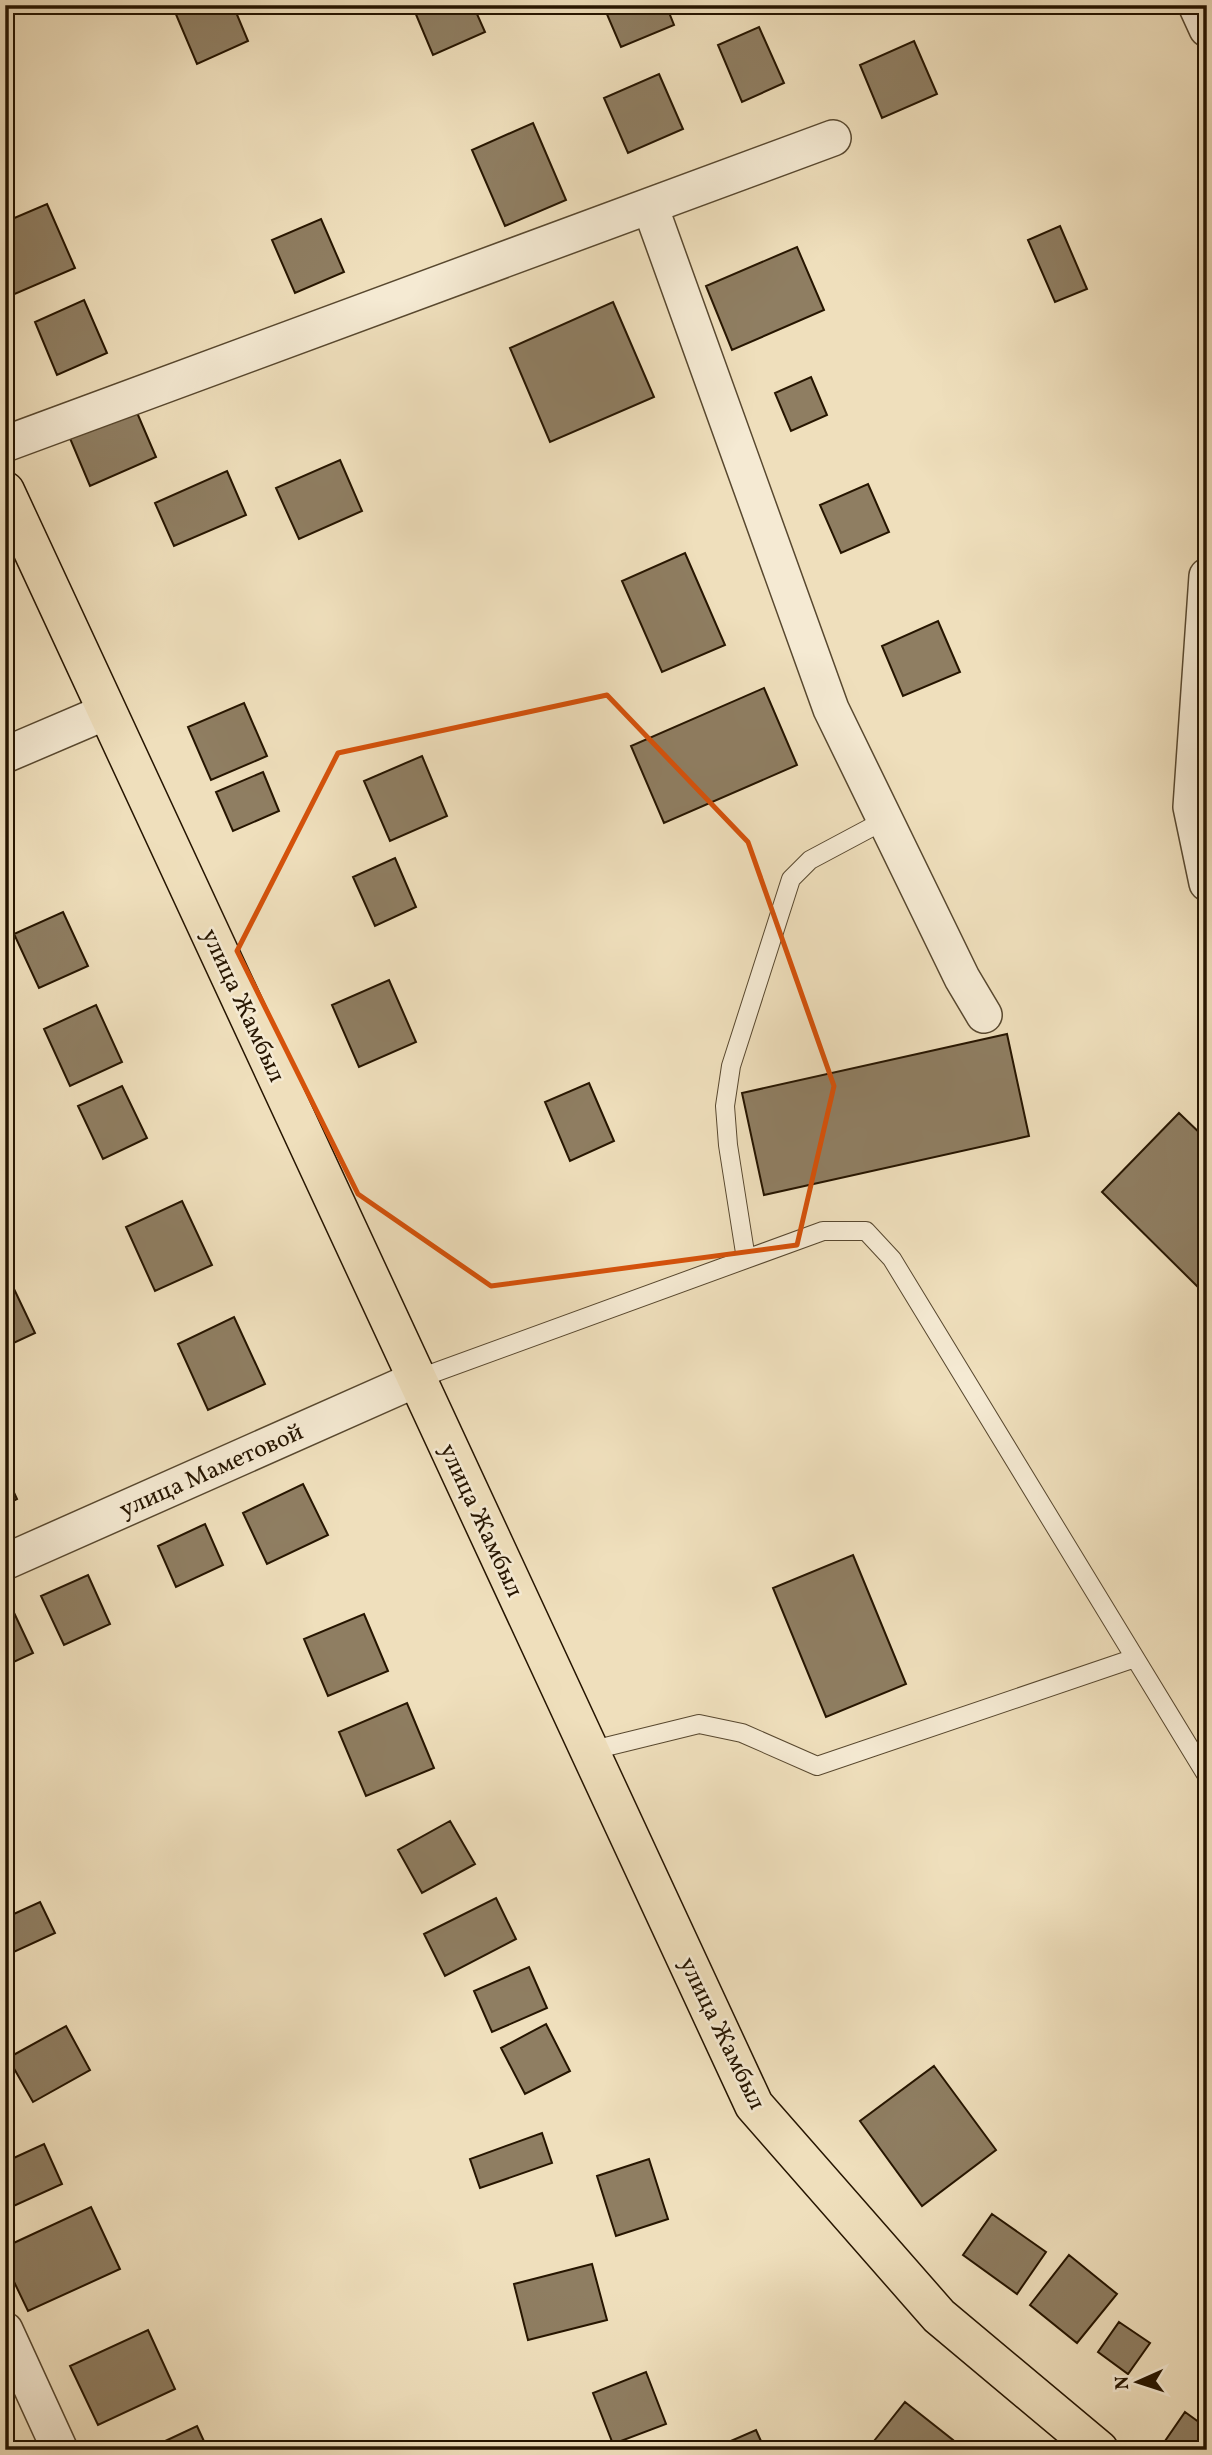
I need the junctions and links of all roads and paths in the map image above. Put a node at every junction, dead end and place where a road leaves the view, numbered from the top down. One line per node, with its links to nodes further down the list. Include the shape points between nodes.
1 (1196, 5): 2 (street)
2 (1207, 29)
3 (833, 138): 4 (street)
4 (650, 206): 5 (street); 10 (street, via 831,709)
5 (5, 444)
6 (5, 491): 8 (main road, улица Жамбыл)
7 (1207, 576): 11 (street, via 1191,807)
8 (108, 711): 9 (street); 14 (main road, улица Жамбыл)
9 (5, 755)
10 (885, 820): 12 (street); 13 (lane, via 810,860 791,878 735,1054 725,1106)
11 (1207, 883)
12 (984, 1015)
13 (746, 1259): 14 (lane); 16 (lane, via 823,1230 866,1231 892,1259)
14 (417, 1379): 15 (street, улица Маметовой); 17 (main road, улица Жамбыл)
15 (5, 1562)
16 (1135, 1658): 17 (lane, via 817,1766 742,1733 699,1724); 18 (lane)
17 (589, 1751): 21 (main road, улица Жамбыл, via 754,2105 939,2316)
18 (1207, 1776)
19 (5, 2330): 20 (street)
20 (60, 2450)
21 (1099, 2450)

